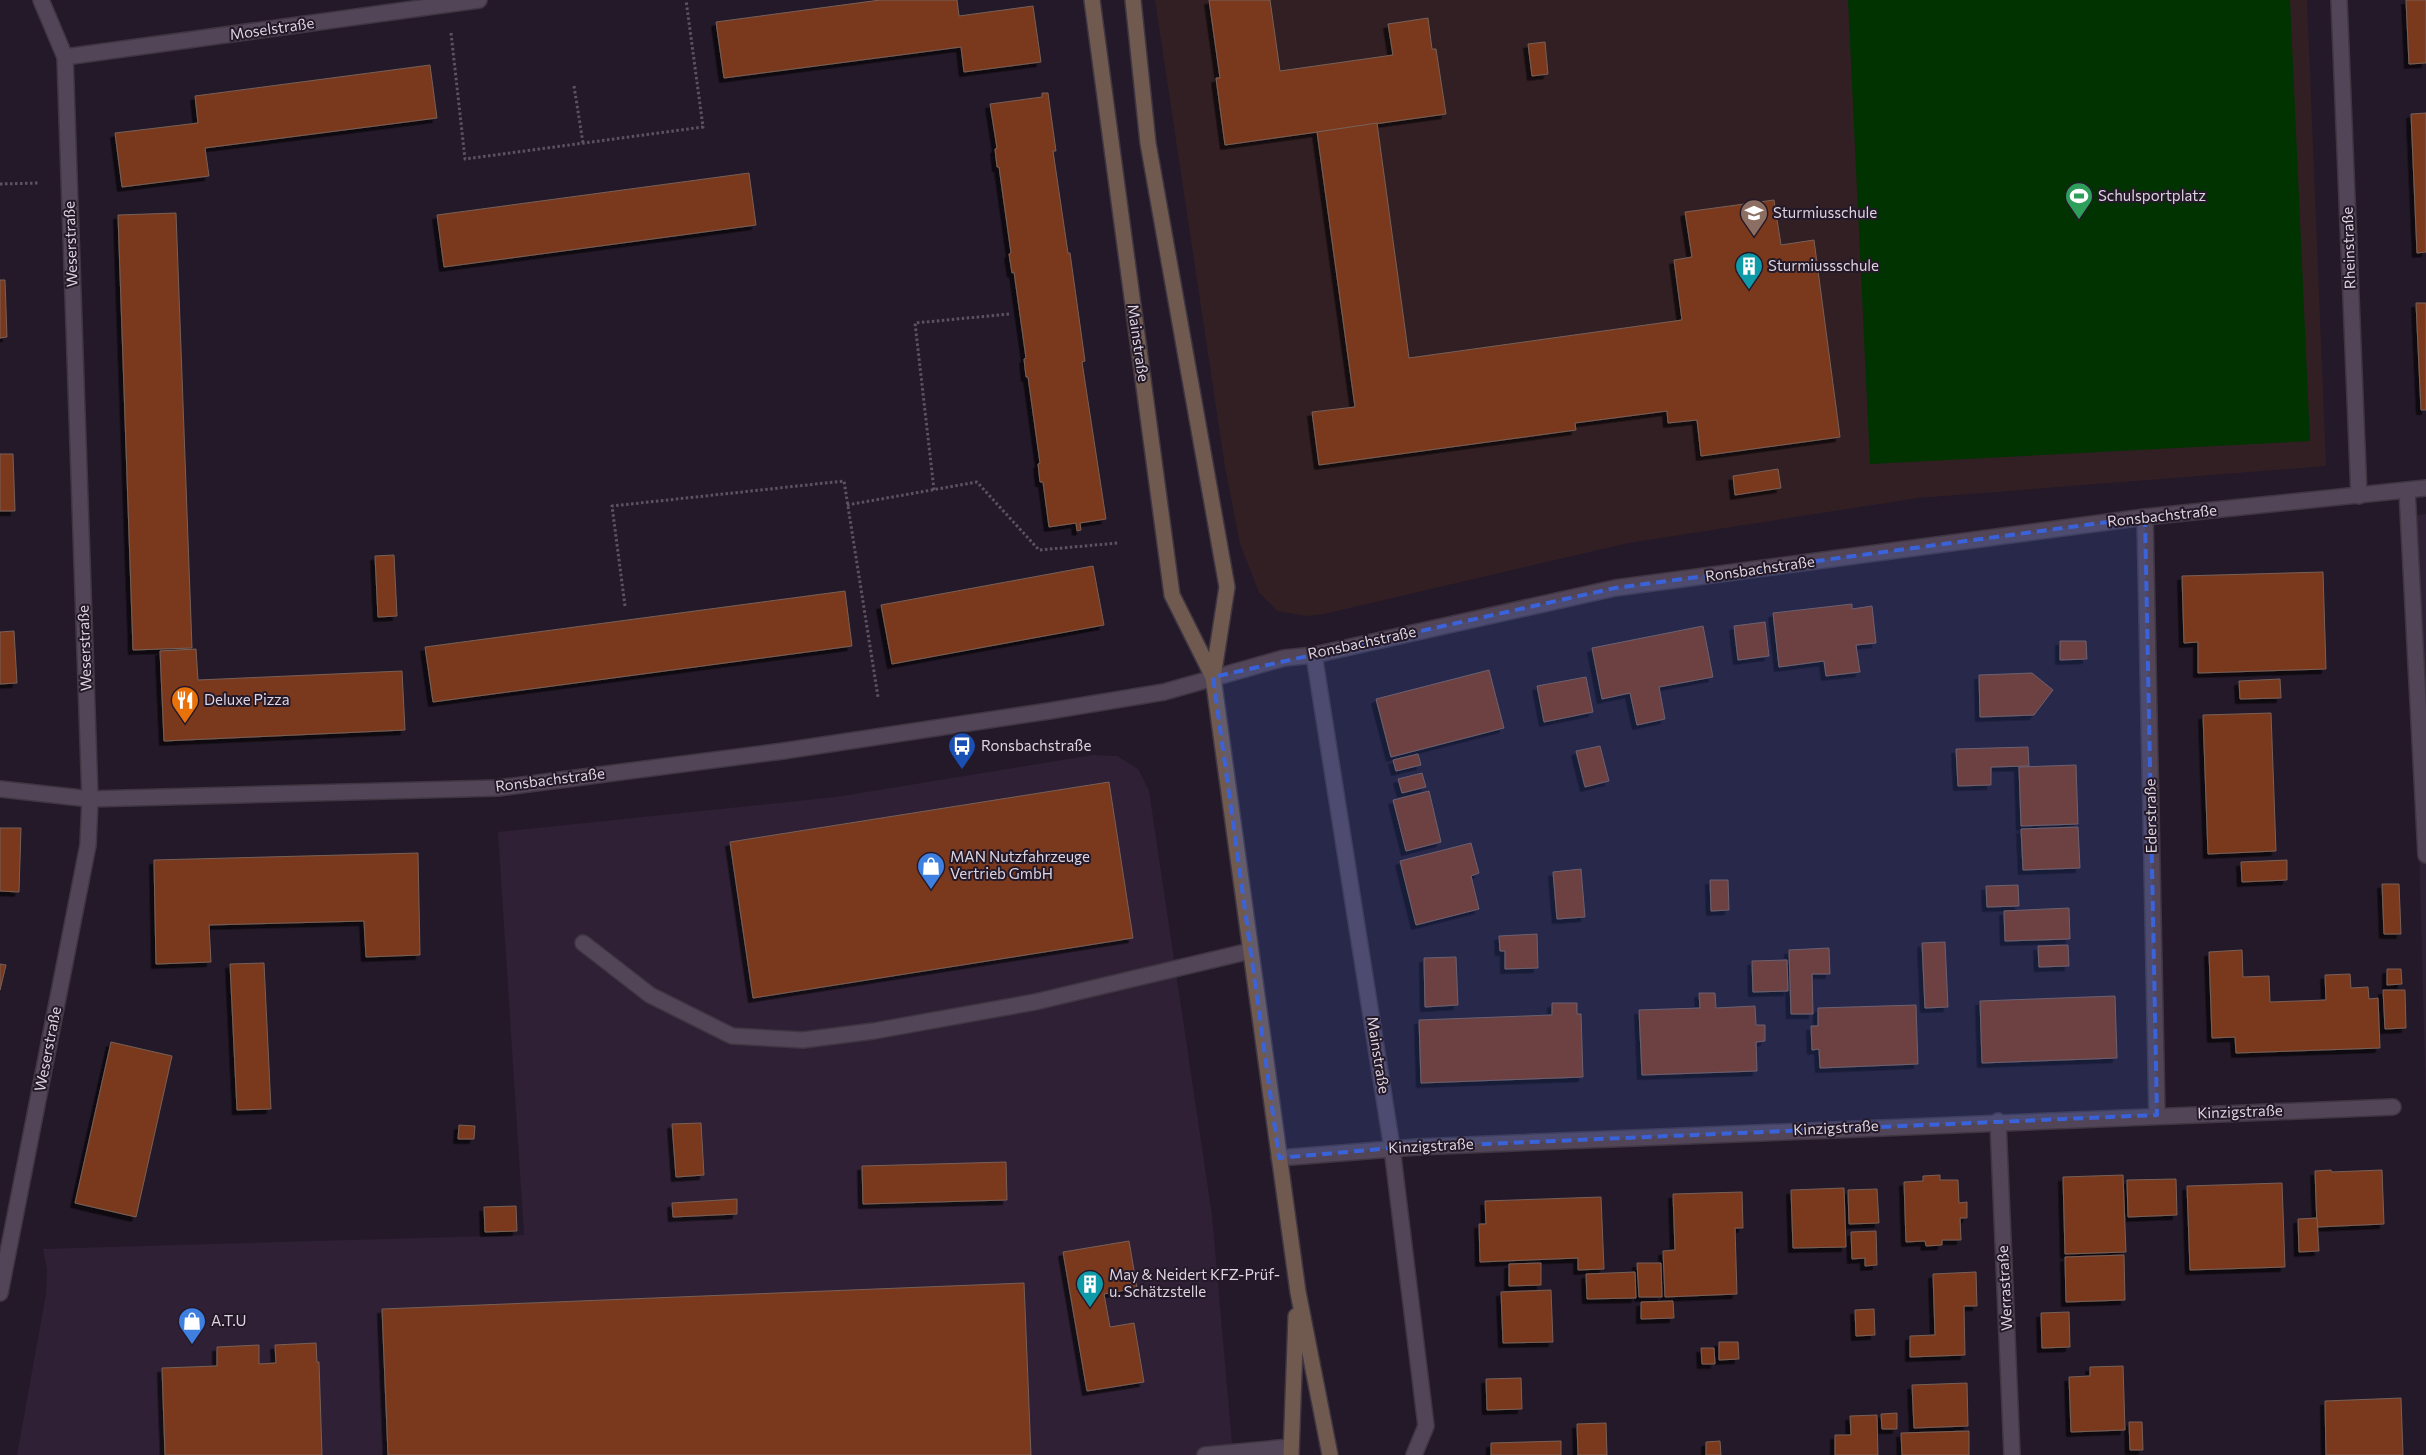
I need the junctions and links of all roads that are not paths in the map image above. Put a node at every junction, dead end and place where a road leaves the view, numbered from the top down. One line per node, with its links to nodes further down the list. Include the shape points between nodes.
1 (42, 0): 6 (street, Weserstraße)
2 (479, 0): 6 (street, Moselstraße)
3 (1092, 0): 12 (main road, Mainstraße, via 1172,595)
4 (1133, 0): 12 (main road, Mainstraße, via 1148,143 1227,587)
5 (2339, 0): 9 (street, Rheinstraße)
6 (65, 57): 14 (street, Weserstraße)
7 (2426, 488): 8 (street, Ronsbachstraße)
8 (2407, 490): 9 (street, Ronsbachstraße); 15 (street)
9 (2359, 496): 10 (street, Ronsbachstraße)
10 (2145, 517): 11 (street, Ronsbachstraße, via 1614,588); 19 (street, Ederstraße)
11 (1314, 655): 12 (street, Ronsbachstraße, via 1284,658); 21 (street, Mainstraße)
12 (1213, 677): 14 (street, Ronsbachstraße, via 1164,692 1049,711 783,751 498,788); 17 (main road, Mainstraße)
13 (0, 789): 14 (street, Ronsbachstraße)
14 (90, 799): 24 (street, Weserstraße, via 88,845)
15 (2426, 855)
16 (583, 943): 17 (street, via 650,995 732,1036 803,1040 874,1031 1035,1002)
17 (1250, 951): 22 (main road, Mainstraße)
18 (2393, 1107): 19 (street, Kinzigstraße)
19 (2157, 1115): 20 (street, Kinzigstraße)
20 (1998, 1121): 21 (street, Kinzigstraße); 29 (street, Werrastraße)
21 (1392, 1148): 22 (street, Kinzigstraße); 28 (street, Mainstraße, via 1426,1426)
22 (1279, 1158): 23 (main road, Mainstraße)
23 (1298, 1292): 25 (main road, Mainstraße); 27 (main road, Mainstraße)
24 (0, 1293)
25 (1290, 1451): 26 (street)
26 (1205, 1455)
27 (1330, 1455)
28 (1414, 1455)
29 (2012, 1455)

